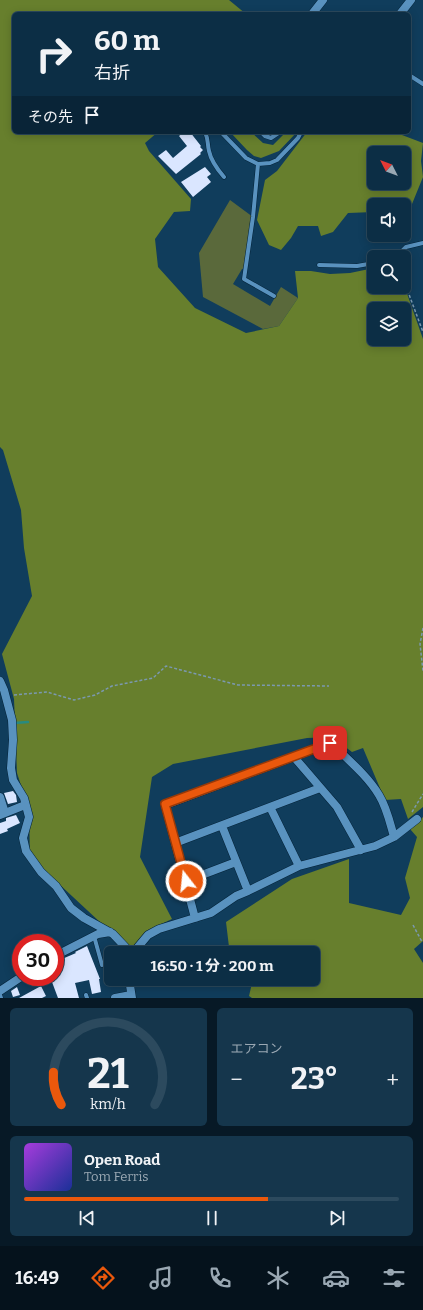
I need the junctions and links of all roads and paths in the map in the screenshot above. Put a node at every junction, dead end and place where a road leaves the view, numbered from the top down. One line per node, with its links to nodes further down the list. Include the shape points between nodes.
1 (323, 0): 3 (street)
2 (411, 0): 4 (street)
3 (314, 12)
4 (402, 12)
5 (411, 76): 6 (lane)
6 (423, 84)
7 (206, 134): 13 (lane, via 209,152)
8 (223, 134): 12 (lane, via 246,158)
9 (263, 134): 10 (lane, via 272,138)
10 (277, 134)
11 (300, 134): 12 (lane, via 277,160)
12 (258, 164): 19 (lane, via 244,279)
13 (224, 177)
14 (423, 243): 15 (lane)
15 (403, 250)
16 (367, 264): 17 (lane)
17 (319, 265)
18 (409, 294): 20 (path)
19 (274, 296)
20 (423, 332)
21 (423, 628): 22 (path, via 420,644)
22 (423, 670)
23 (0, 681): 25 (street)
24 (329, 686): 25 (path, via 238,685 166,666 153,678 112,686 95,695 74,700 46,692)
25 (6, 696): 30 (street, via 12,720 13,780 24,798)
26 (294, 757): 27 (street); 35 (street, via 330,743 372,784 386,809); 36 (street, via 165,804)
27 (320, 788): 31 (street); 37 (street, via 337,807)
28 (423, 794): 33 (path, via 412,812)
29 (0, 798): 32 (street)
30 (25, 805): 32 (street); 44 (street, via 28,817 24,838 26,851 32,861 56,886 71,908)
31 (270, 807): 34 (street); 39 (street)
32 (2, 814)
33 (415, 820): 35 (street)
34 (222, 826): 36 (street); 38 (street)
35 (394, 837): 37 (street)
36 (175, 843): 40 (street)
37 (361, 850): 39 (street)
38 (236, 862): 40 (street); 41 (street)
39 (299, 866): 41 (street)
40 (186, 881): 42 (street)
41 (248, 891): 42 (street, via 210,913)
42 (195, 918): 48 (street, via 160,929 148,935)
43 (413, 925): 46 (path)
44 (110, 932): 45 (street); 47 (street)
45 (94, 936): 49 (street); 50 (lane)
46 (423, 942)
47 (125, 946)
48 (138, 946)
49 (64, 951)
50 (102, 965)
51 (12, 983): 53 (street)
52 (130, 986): 54 (street)
53 (0, 991)
54 (131, 996): 55 (street)
55 (115, 998)

